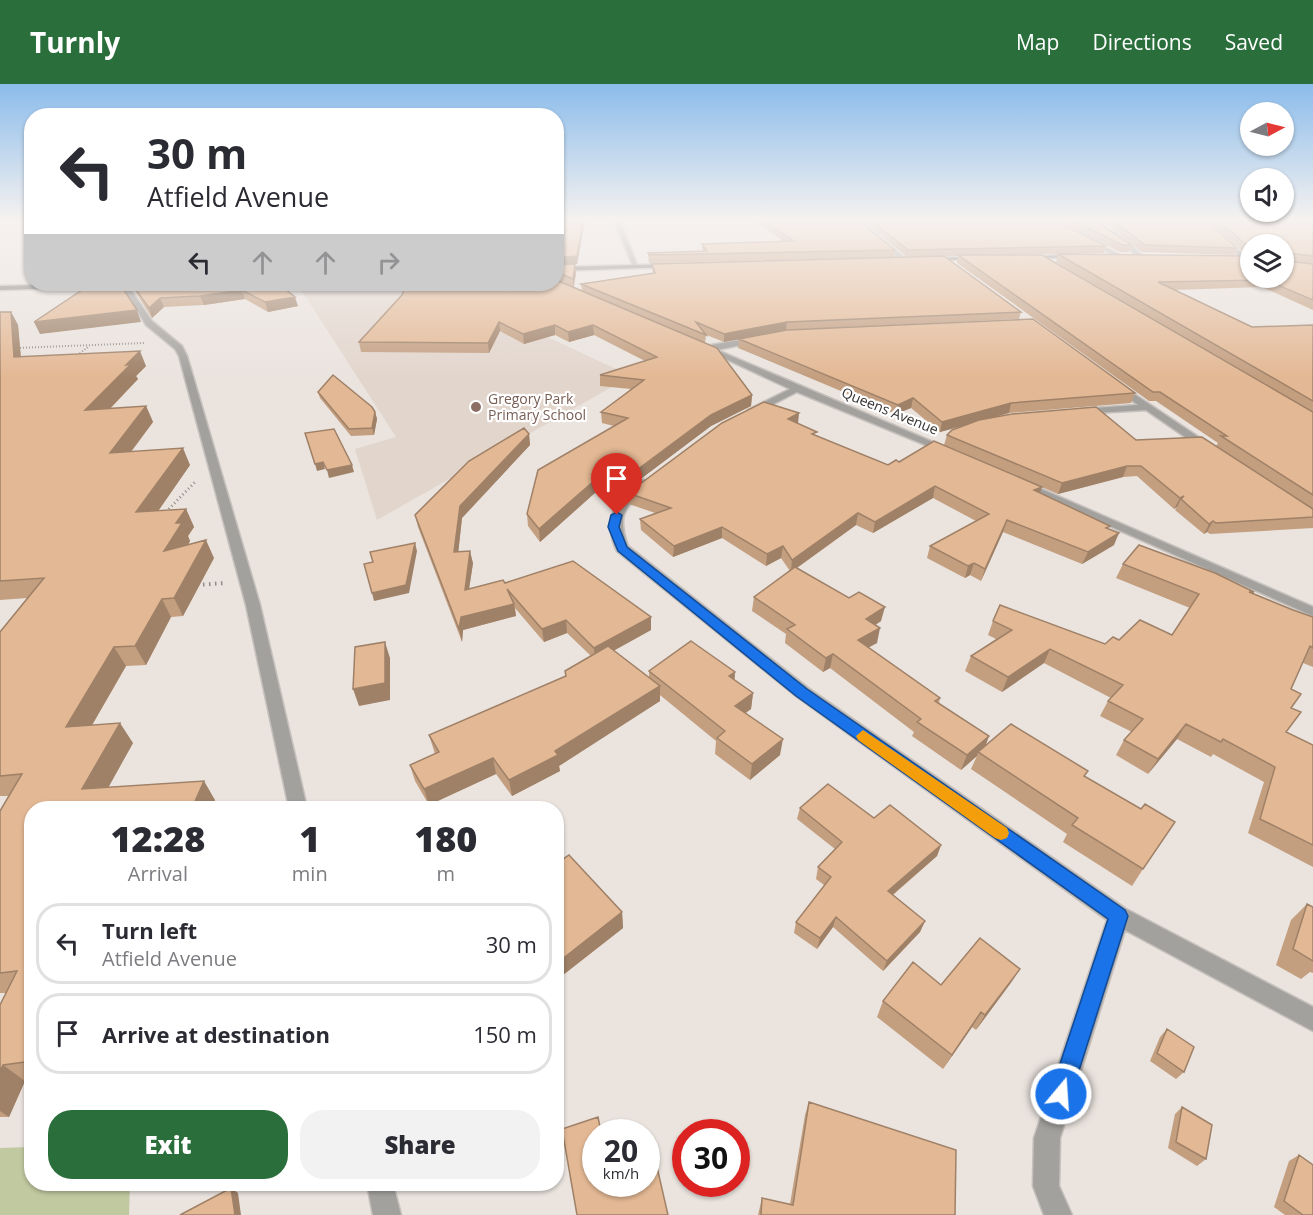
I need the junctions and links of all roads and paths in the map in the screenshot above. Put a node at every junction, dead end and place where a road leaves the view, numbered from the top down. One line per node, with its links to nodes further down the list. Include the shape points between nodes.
1 (24, 287): 2 (street)
2 (0, 288)
3 (128, 291): 6 (street, via 149,323)
4 (764, 337): 9 (street)
5 (689, 341): 9 (street, Queens Avenue)
6 (172, 342): 7 (path); 20 (street, via 183,356)
7 (89, 346): 8 (path); 10 (path)
8 (11, 349)
9 (710, 349): 12 (street, Queens Avenue)
10 (74, 358)
11 (1108, 379): 13 (street)
12 (797, 389): 15 (street); 17 (street, Queens Avenue)
13 (1147, 407): 14 (street); 18 (street)
14 (1073, 413)
15 (736, 420)
16 (939, 438): 17 (street)
17 (928, 442): 19 (street, Queens Avenue)
18 (1215, 453)
19 (960, 456)
20 (213, 463): 23 (path); 24 (street)
21 (654, 475): 28 (street, via 620,503 613,527 622,548 801,692)
22 (1014, 480): 26 (street)
23 (164, 515)
24 (247, 582): 25 (path); 27 (street)
25 (193, 585)
26 (1313, 612)
27 (295, 801)
28 (1119, 916): 29 (street); 32 (street, via 1047,1138 1046,1186)
29 (1313, 1020)
30 (382, 1191): 31 (street)
31 (387, 1215)
32 (1058, 1215)

